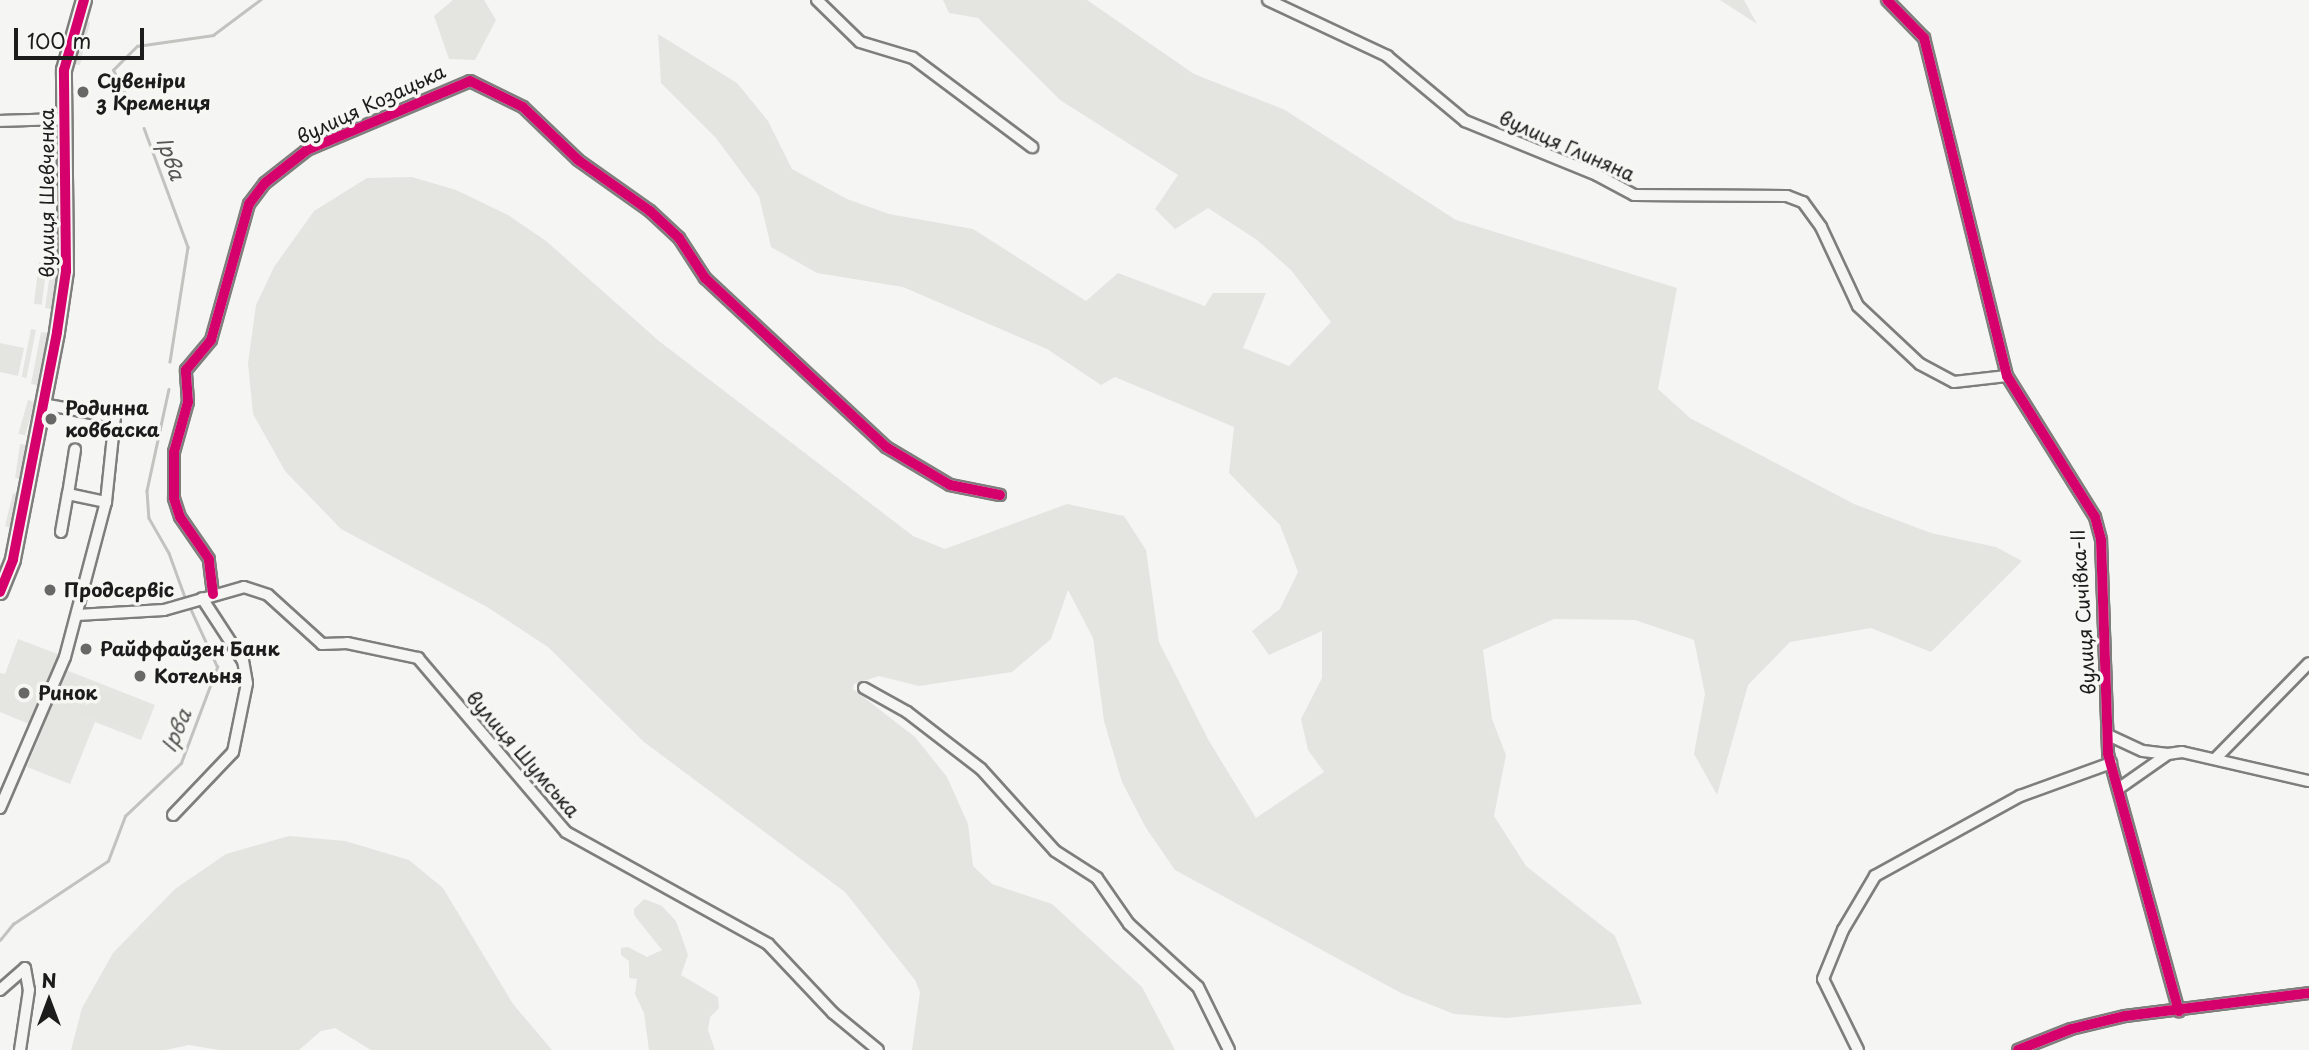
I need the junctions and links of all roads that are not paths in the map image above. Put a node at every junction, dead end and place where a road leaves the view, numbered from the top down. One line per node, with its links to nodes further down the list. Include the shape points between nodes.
1 (84, 0): 5 (main road, вулиця Шевченка, via 64,71)
2 (817, 0): 7 (street, via 860,42 913,58)
3 (1268, 0): 8 (street, вулиця Глиняна, via 1387,56 1465,121 1597,174 1634,195 1787,196 1802,202 1821,227 1858,306 1920,363 1954,382)
4 (1887, 0): 8 (street, вулиця Сичівка-II, via 1924,38)
5 (65, 119): 6 (street); 9 (main road, вулиця Шевченка, via 66,271)
6 (0, 121)
7 (1032, 147)
8 (2007, 376): 20 (street, вулиця Сичівка-II, via 2095,517 2101,540)
9 (42, 404): 13 (street, via 115,417); 15 (main road, вулиця Шевченка, via 12,559)
10 (75, 450): 11 (street)
11 (68, 494): 13 (street); 14 (street)
12 (1000, 495): 16 (street, вулиця Козацька, via 950,485 886,447 705,278 679,238 650,211 578,160 523,107 470,81 458,82 307,150 265,183 248,204 211,340 186,370 188,402 174,452 174,498 180,517 209,559)
13 (106, 502): 17 (street)
14 (61, 532)
15 (0, 592)
16 (204, 597): 17 (street, вулиця Шумська, via 164,610); 27 (street, via 243,661 247,683 233,752); 32 (street, вулиця Шумська, via 244,587 268,595 322,643 347,643 418,658 566,832 768,944 833,1013)
17 (77, 615): 26 (street, via 40,722)
18 (2309, 663): 22 (street)
19 (864, 688): 33 (street, via 907,712 981,769 1055,851 1097,878 1129,924 1198,987)
20 (2108, 735): 21 (street, via 2143,751); 23 (street, вулиця Сичівка-II)
21 (2168, 754): 22 (street); 25 (street)
22 (2215, 759): 24 (street)
23 (2110, 762): 25 (street, вулиця Сичівка-II); 34 (street, via 2020,796 1875,876 1843,930 1823,979)
24 (2309, 781)
25 (2118, 789): 30 (street, вулиця Сичівка-II)
26 (0, 808)
27 (173, 814)
28 (0, 990): 31 (street, via 25,968 29,990)
29 (2309, 993): 30 (street)
30 (2179, 1011): 35 (street, via 2098,1023)
31 (20, 1050)
32 (877, 1050)
33 (1229, 1050)
34 (1858, 1050)
35 (2018, 1050)

